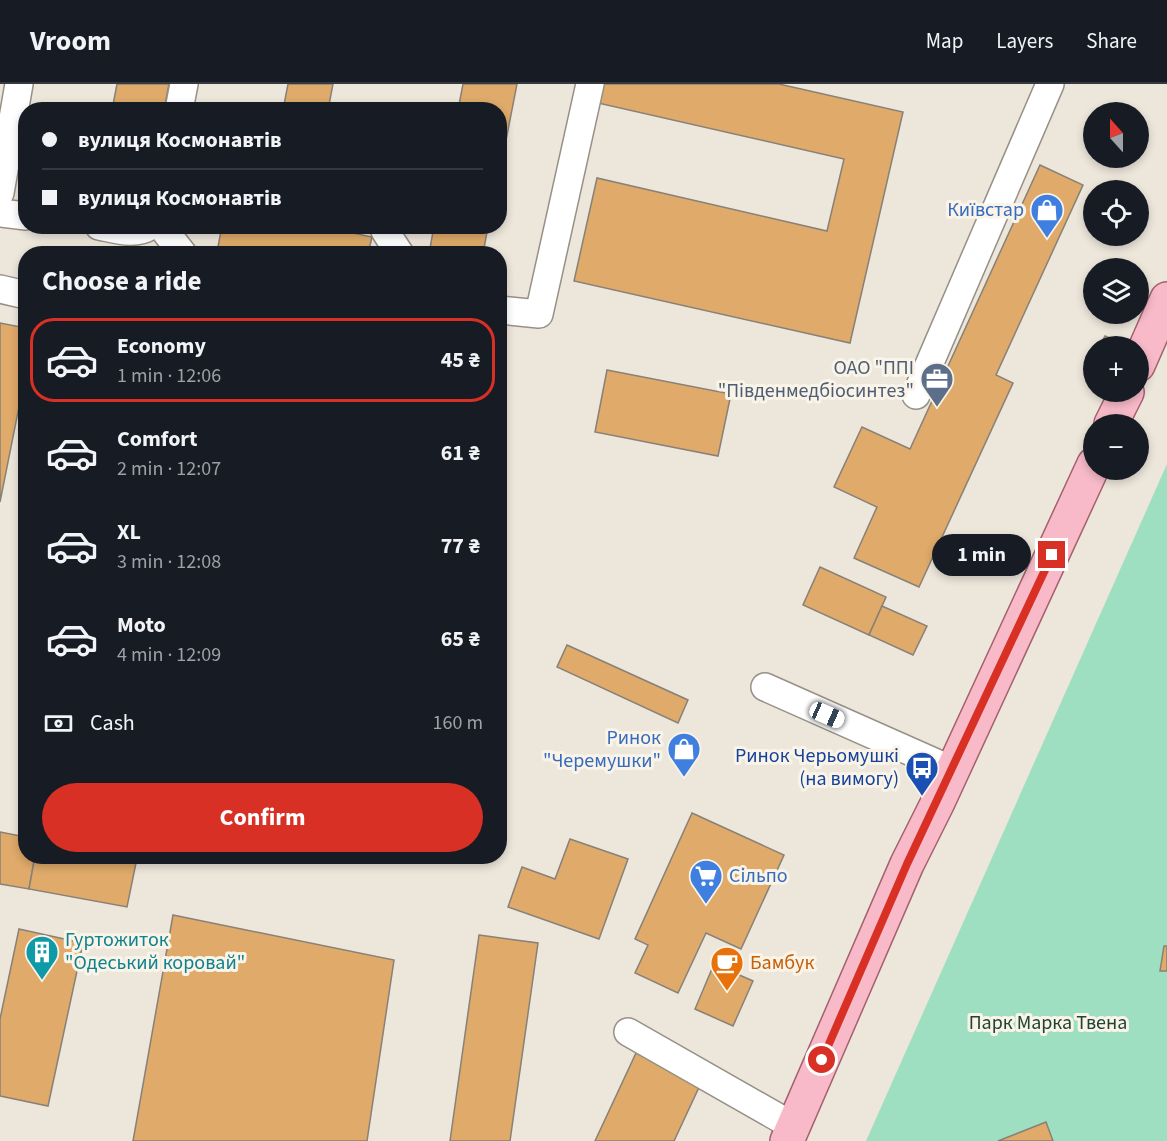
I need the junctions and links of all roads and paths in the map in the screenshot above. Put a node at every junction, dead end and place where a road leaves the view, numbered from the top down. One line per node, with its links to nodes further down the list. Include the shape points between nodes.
1 (19, 84): 6 (lane)
2 (184, 84): 5 (lane)
3 (590, 84): 14 (lane, via 539,314)
4 (1050, 84): 16 (lane)
5 (181, 102)
6 (0, 193)
7 (0, 213): 8 (lane)
8 (18, 215)
9 (167, 234): 10 (lane)
10 (177, 246)
11 (0, 289): 12 (lane)
12 (18, 293)
13 (1167, 299): 15 (main road)
14 (507, 311)
15 (1149, 340)
16 (916, 395)
17 (1087, 480): 19 (main road)
18 (765, 687): 19 (lane)
19 (952, 770): 21 (main road)
20 (628, 1032): 21 (lane)
21 (790, 1133)

